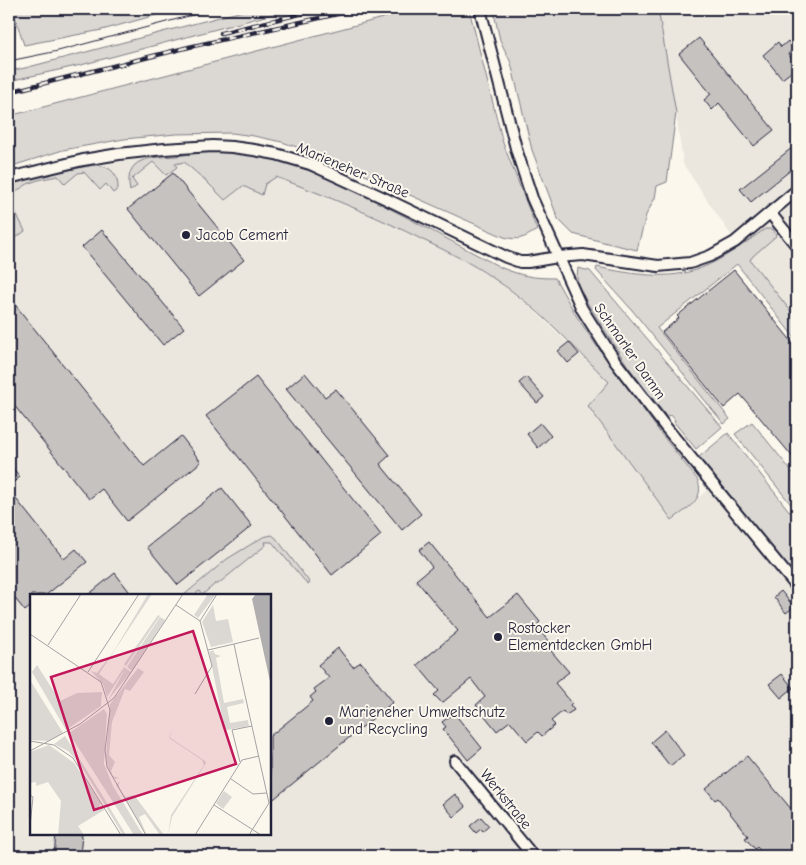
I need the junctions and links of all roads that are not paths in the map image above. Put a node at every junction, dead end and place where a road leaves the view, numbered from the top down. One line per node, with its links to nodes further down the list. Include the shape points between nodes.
1 (481, 14): 6 (street, Schmarler Damm, via 532,198)
2 (9, 178): 6 (street, Marieneher Straße, via 119,154 232,146 310,164 520,262)
3 (797, 190): 4 (street, Marieneher Straße)
4 (770, 213): 5 (street); 6 (street, Marieneher Straße, via 735,242 690,263 658,266 583,255)
5 (797, 246)
6 (558, 256): 7 (street, Schmarler Damm, via 582,308 615,361)
7 (797, 588)
8 (455, 762): 9 (street, Werkstraße)
9 (533, 856)

